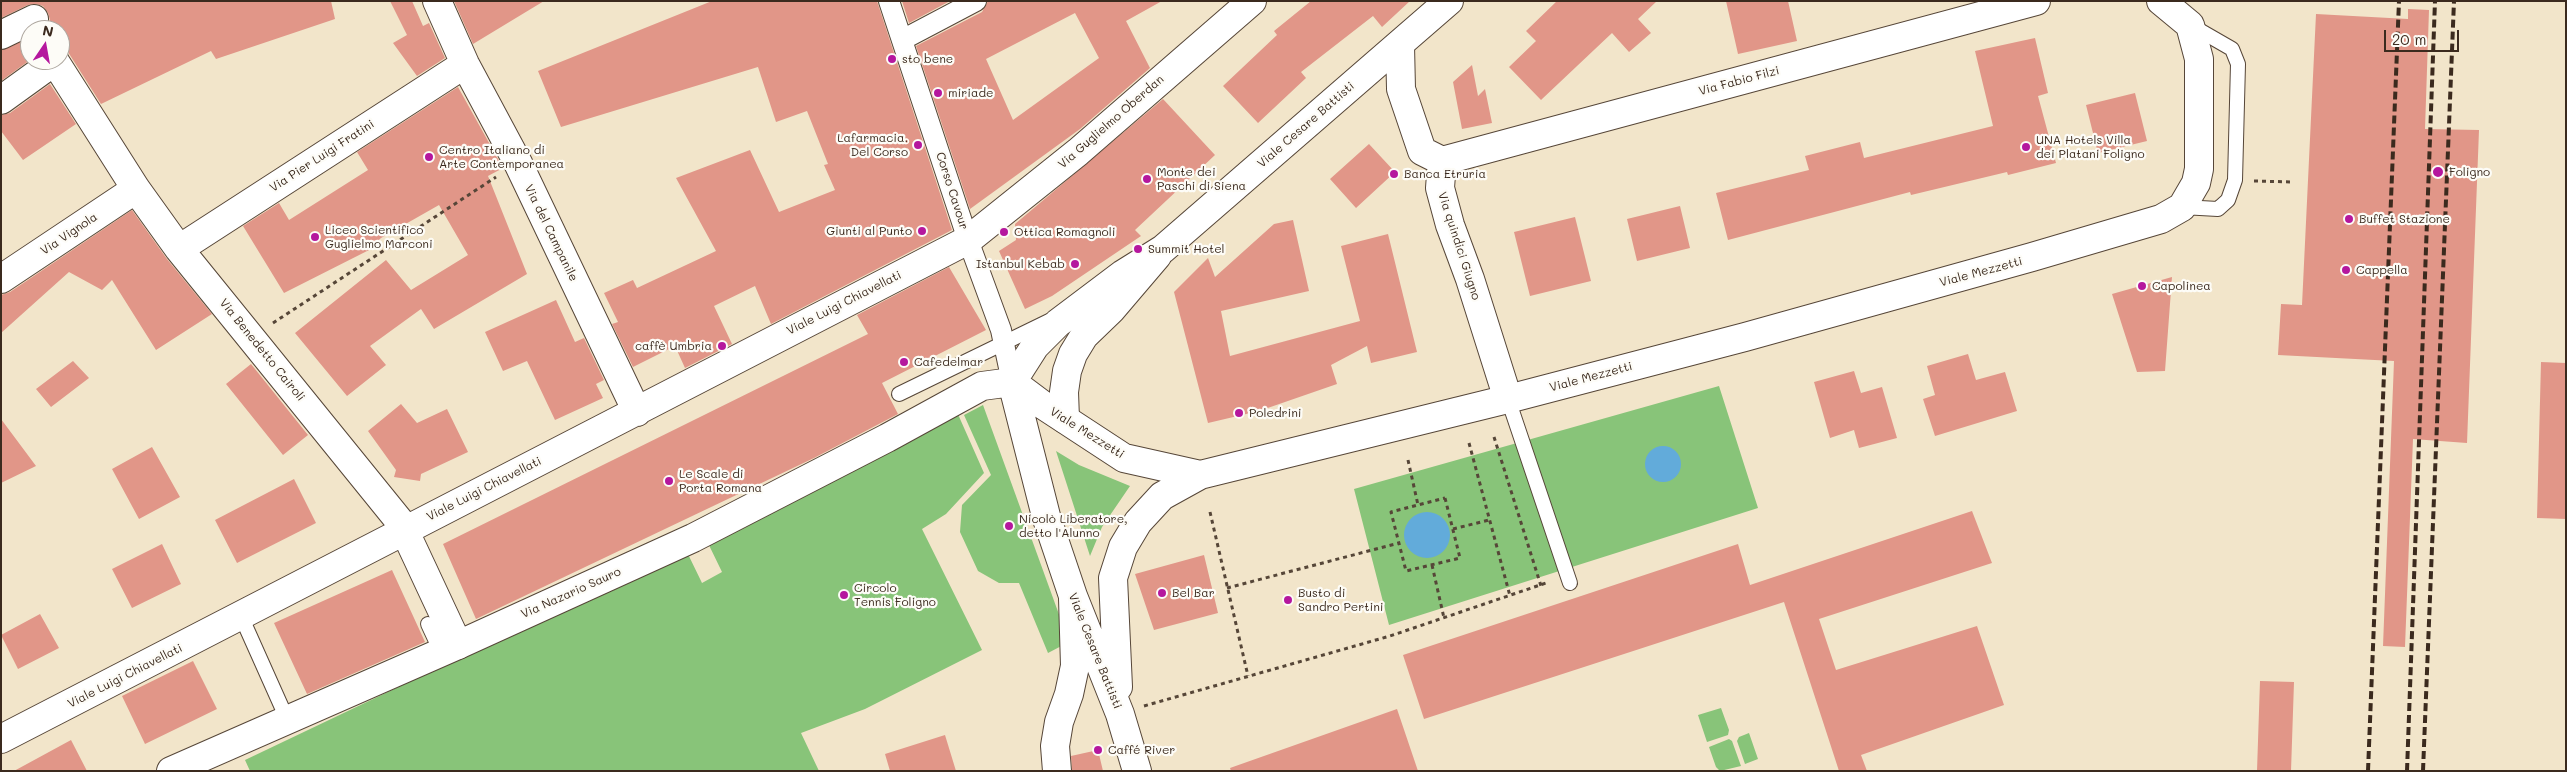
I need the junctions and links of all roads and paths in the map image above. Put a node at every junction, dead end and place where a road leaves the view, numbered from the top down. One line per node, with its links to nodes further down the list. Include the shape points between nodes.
1 (437, 1): 13 (street, Via del Campanile)
2 (889, 1): 11 (street, Corso Cavour)
3 (976, 1): 11 (street)
4 (1252, 1): 23 (street, Via Guglielmo Oberdan, via 1078,152)
5 (1448, 1): 12 (street, Viale Cesare Battisti)
6 (2036, 1): 17 (street, Via Fabio Filzi)
7 (2160, 1): 9 (street)
8 (32, 17): 10 (street)
9 (2190, 25): 19 (lane, via 2232,49 2238,64); 22 (street, via 2199,59 2199,168 2196,183)
10 (1, 35)
11 (902, 40): 23 (street, Corso Cavour)
12 (1400, 45): 17 (street, via 1401,89 1422,150); 25 (street, Viale Cesare Battisti)
13 (465, 64): 18 (street, Via del Campanile); 24 (street, Via Pier Luigi Fratini)
14 (42, 70): 16 (street)
15 (60, 70): 21 (street, Via Benedetto Cairoli)
16 (1, 100)
17 (1442, 161): 32 (street, Via quindici Giugno, via 1440,188)
18 (518, 163): 28 (path); 33 (street, Via del Campanile)
19 (2235, 180): 20 (path); 22 (lane, via 2228,200 2218,209)
20 (2293, 182)
21 (136, 189): 24 (street, Via Benedetto Cairoli); 26 (street, Via Vignola)
22 (2182, 207): 32 (street, Viale Mezzetti, via 2161,219 2032,258)
23 (968, 240): 29 (street, Corso Cavour); 33 (street, Viale Luigi Chiavellati)
24 (180, 249): 28 (street, Via Benedetto Cairoli)
25 (1163, 249): 27 (street, Viale Cesare Battisti); 34 (street, Viale Cesare Battisti, via 1084,336 1073,354 1064,392)
26 (1, 279)
27 (1081, 306): 29 (lane); 30 (street, Viale Cesare Battisti, via 1035,346)
28 (251, 336): 43 (street, Via Benedetto Cairoli, via 376,490)
29 (1004, 343): 30 (street, Corso Cavour); 31 (lane)
30 (1012, 382): 34 (street, Viale Mezzetti); 49 (street, Viale Cesare Battisti, via 1046,516); 54 (street, Via Nazario Sauro, via 982,386 693,538)
31 (899, 394)
32 (1508, 399): 38 (street, Viale Mezzetti); 46 (lane)
33 (637, 412): 43 (street, Viale Luigi Chiavellati)
34 (1065, 419): 38 (street, Viale Mezzetti, via 1124,458)
35 (1494, 437): 47 (path)
36 (1469, 443): 41 (path)
37 (1408, 460): 39 (path)
38 (1200, 475): 56 (street, Viale Cesare Battisti, via 1162,496 1138,522 1123,547 1113,578)
39 (1418, 505): 42 (path, via 1445,498); 44 (path, via 1392,512)
40 (1210, 512): 48 (path)
41 (1489, 520): 42 (path); 50 (path)
42 (1453, 529): 45 (path, via 1460,558)
43 (404, 530): 51 (street, Viale Luigi Chiavellati); 54 (street, Via Benedetto Cairoli)
44 (1399, 543): 45 (path, via 1406,571); 48 (path)
45 (1432, 565): 52 (path)
46 (1568, 580): 47 (path)
47 (1540, 586): 50 (path)
48 (1227, 588): 55 (path)
49 (1073, 596): 56 (street, Viale Cesare Battisti); 60 (street, via 1074,666 1069,694 1058,722 1055,746)
50 (1510, 596): 52 (path)
51 (241, 616): 57 (lane); 58 (street, Viale Luigi Chiavellati)
52 (1444, 618): 55 (path)
53 (428, 624): 54 (lane)
54 (449, 648): 57 (street, Via Nazario Sauro)
55 (1248, 676): 56 (path)
56 (1129, 711): 61 (street)
57 (287, 719): 59 (street, Via Nazario Sauro)
58 (1, 739)
59 (171, 771)
60 (1057, 771)
61 (1137, 771)

